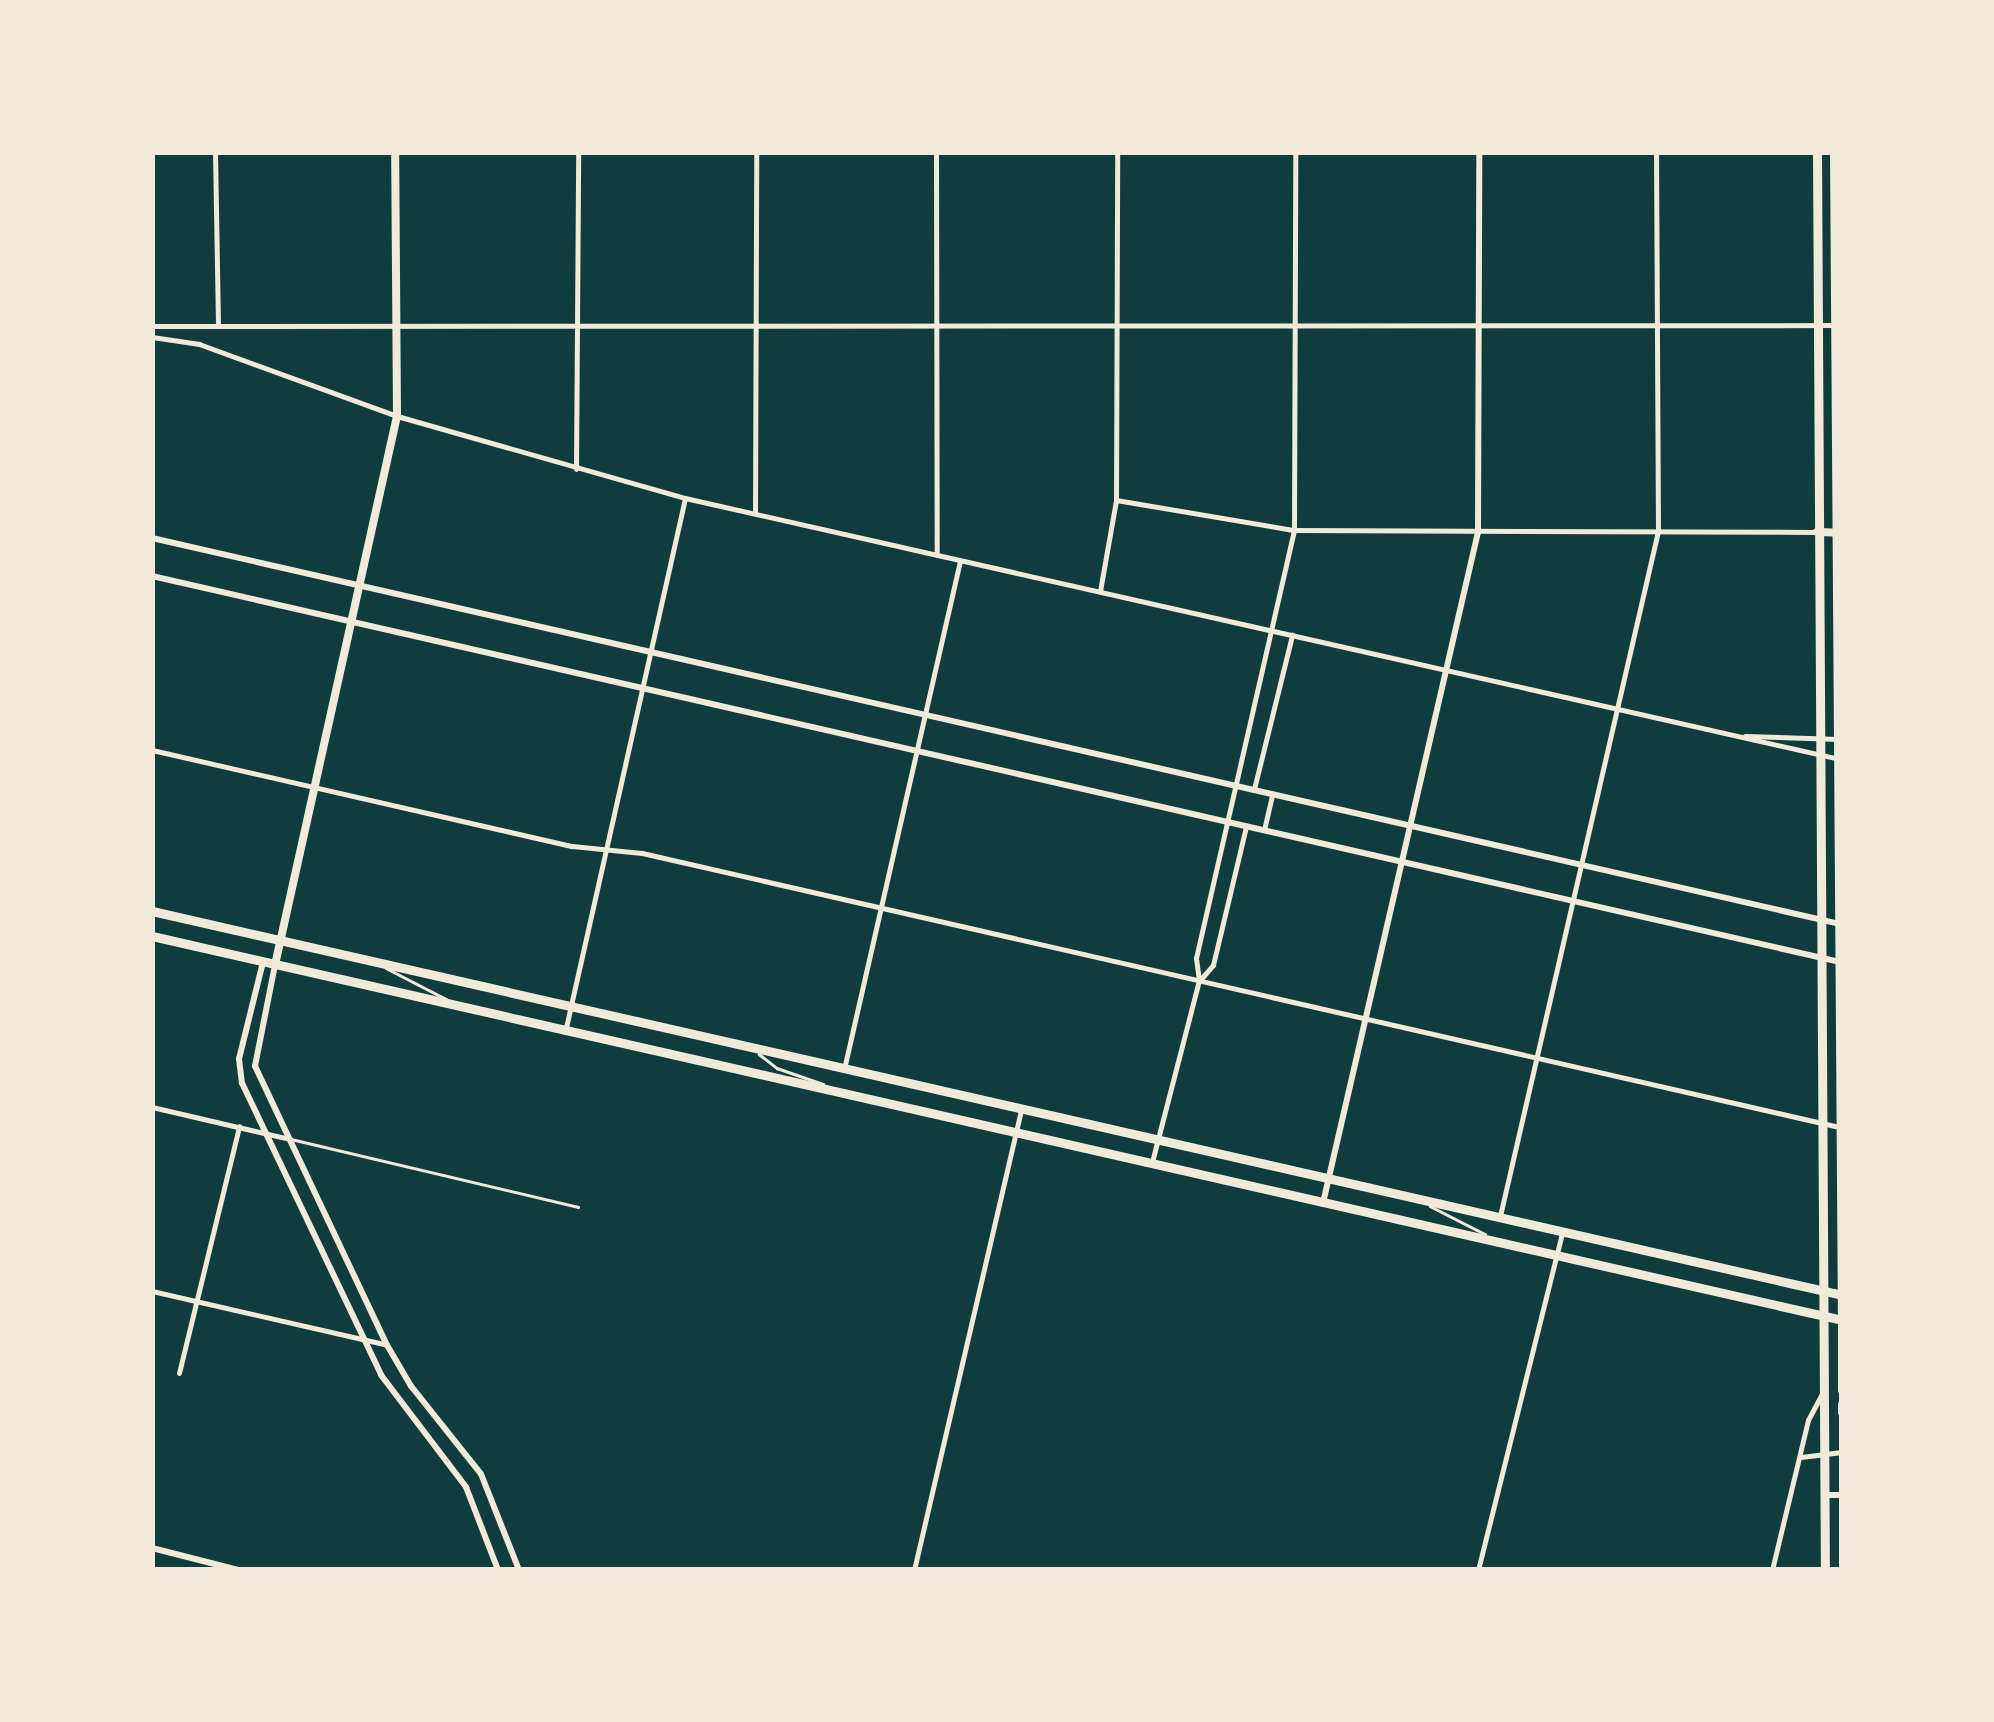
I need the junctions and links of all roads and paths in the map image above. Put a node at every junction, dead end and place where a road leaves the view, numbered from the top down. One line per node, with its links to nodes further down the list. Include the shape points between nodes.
1 (215, 152): 15 (street)
2 (395, 152): 12 (main road)
3 (578, 152): 16 (street)
4 (756, 152): 17 (street)
5 (936, 152): 18 (street)
6 (1117, 152): 19 (street)
7 (1295, 152): 22 (street)
8 (1479, 152): 23 (street)
9 (1656, 152): 21 (street)
10 (1817, 152): 20 (main road)
11 (1834, 152): 13 (main road)
12 (397, 324): 15 (street); 16 (street); 25 (main road)
13 (1835, 325): 20 (street); 34 (main road)
14 (152, 326): 15 (street)
15 (218, 326)
16 (577, 326): 17 (street); 26 (street)
17 (755, 326): 18 (street); 29 (street)
18 (937, 326): 19 (street); 36 (street)
19 (1117, 326): 22 (street); 28 (street)
20 (1817, 326): 21 (street); 33 (main road)
21 (1657, 328): 23 (street); 31 (street)
22 (1297, 329): 23 (street); 30 (street)
23 (1480, 329): 32 (street)
24 (152, 337): 25 (street, via 198,344)
25 (397, 416): 26 (street); 39 (main road)
26 (576, 469): 27 (street)
27 (686, 498): 29 (street); 44 (street)
28 (1116, 500): 30 (street); 40 (street)
29 (755, 513): 36 (street)
30 (1294, 530): 32 (street); 42 (street)
31 (1658, 531): 32 (street); 33 (street); 47 (street)
32 (1478, 532): 45 (street)
33 (1817, 532): 34 (main road); 51 (main road)
34 (1840, 533): 50 (main road)
35 (152, 538): 39 (street)
36 (937, 554): 37 (street)
37 (960, 561): 40 (street); 48 (street)
38 (152, 576): 41 (street)
39 (359, 585): 41 (main road); 44 (street)
40 (1100, 591): 42 (street)
41 (351, 621): 46 (street); 57 (main road)
42 (1274, 630): 43 (street); 56 (street)
43 (1292, 635): 45 (street); 58 (street)
44 (651, 652): 46 (street); 48 (street)
45 (1442, 670): 47 (street); 61 (street)
46 (643, 688): 53 (street); 64 (street)
47 (1614, 712): 49 (street); 66 (street)
48 (924, 714): 53 (street); 56 (street)
49 (1724, 734): 51 (street); 54 (street)
50 (1840, 739): 51 (street); 55 (main road)
51 (1819, 740): 54 (main road)
52 (152, 750): 57 (street)
53 (916, 751): 60 (street); 68 (street)
54 (1819, 755): 55 (street); 70 (main road)
55 (1840, 760): 71 (main road)
56 (1235, 785): 58 (street); 60 (street)
57 (313, 788): 64 (street); 73 (main road)
58 (1254, 790): 59 (street)
59 (1272, 794): 61 (street); 63 (street)
60 (1226, 822): 62 (street); 79 (street, via 1196,958)
61 (1408, 825): 65 (street); 66 (street)
62 (1246, 827): 63 (street); 79 (street, via 1214,965)
63 (1264, 831): 65 (street)
64 (607, 849): 68 (street); 80 (street)
65 (1399, 862): 67 (street); 82 (street)
66 (1578, 864): 67 (street); 70 (street)
67 (1568, 901): 74 (street); 85 (street)
68 (877, 908): 79 (street); 86 (street)
69 (152, 911): 73 (main road)
70 (1819, 919): 71 (street); 74 (main road)
71 (1841, 924): 77 (main road)
72 (152, 936): 75 (main road)
73 (278, 939): 75 (main road); 76 (main road); 78 (main road)
74 (1819, 958): 77 (street); 90 (main road)
75 (263, 962): 78 (main road); 94 (street, via 238,1066)
76 (374, 962): 80 (main road); 81 (lane)
77 (1841, 962): 92 (main road)
78 (275, 965): 81 (main road); 96 (street, via 253,1056)
79 (1200, 980): 82 (street); 95 (street)
80 (571, 1006): 83 (street); 84 (main road)
81 (465, 1008): 83 (main road)
82 (1363, 1018): 85 (street); 98 (street)
83 (565, 1032): 87 (main road)
84 (754, 1050): 86 (main road); 87 (lane, via 777,1068)
85 (1535, 1057): 90 (street); 102 (street)
86 (844, 1069): 89 (main road)
87 (829, 1088): 93 (main road)
88 (152, 1107): 91 (street)
89 (1022, 1107): 93 (street); 95 (main road)
90 (1821, 1123): 92 (street); 107 (main road)
91 (239, 1126): 94 (street); 109 (street)
92 (1841, 1128): 108 (main road)
93 (1016, 1131): 97 (main road); 128 (street)
94 (265, 1132): 96 (street); 112 (street)
95 (1160, 1138): 97 (street); 98 (main road)
96 (290, 1139): 101 (lane); 113 (street)
97 (1151, 1164): 100 (main road)
98 (1327, 1178): 99 (main road); 100 (street)
99 (1425, 1202): 102 (main road); 104 (lane)
100 (1322, 1204): 104 (main road)
101 (578, 1207)
102 (1500, 1216): 103 (main road)
103 (1563, 1231): 105 (street); 107 (main road)
104 (1498, 1242): 105 (main road)
105 (1557, 1254): 110 (main road); 129 (street)
106 (152, 1290): 109 (street)
107 (1825, 1291): 108 (main road); 110 (main road)
108 (1842, 1295): 111 (main road)
109 (200, 1302): 112 (street); 114 (street, via 189,1320)
110 (1826, 1316): 111 (main road); 115 (main road)
111 (1842, 1318): 116 (main road)
112 (366, 1341): 113 (street); 126 (street, via 392,1392 466,1488)
113 (387, 1345): 127 (street, via 481,1474)
114 (179, 1373)
115 (1825, 1390): 119 (main road); 121 (street, via 1811,1410)
116 (1842, 1390)
117 (1842, 1404): 118 (main road)
118 (1842, 1412)
119 (1824, 1452): 120 (street); 121 (street); 122 (main road)
120 (1842, 1452)
121 (1798, 1458): 130 (street)
122 (1825, 1495): 123 (street); 131 (main road)
123 (1842, 1495)
124 (152, 1548): 125 (street)
125 (238, 1570)
126 (498, 1570)
127 (519, 1570)
128 (914, 1570)
129 (1478, 1570)
130 (1772, 1570)
131 (1825, 1570)

